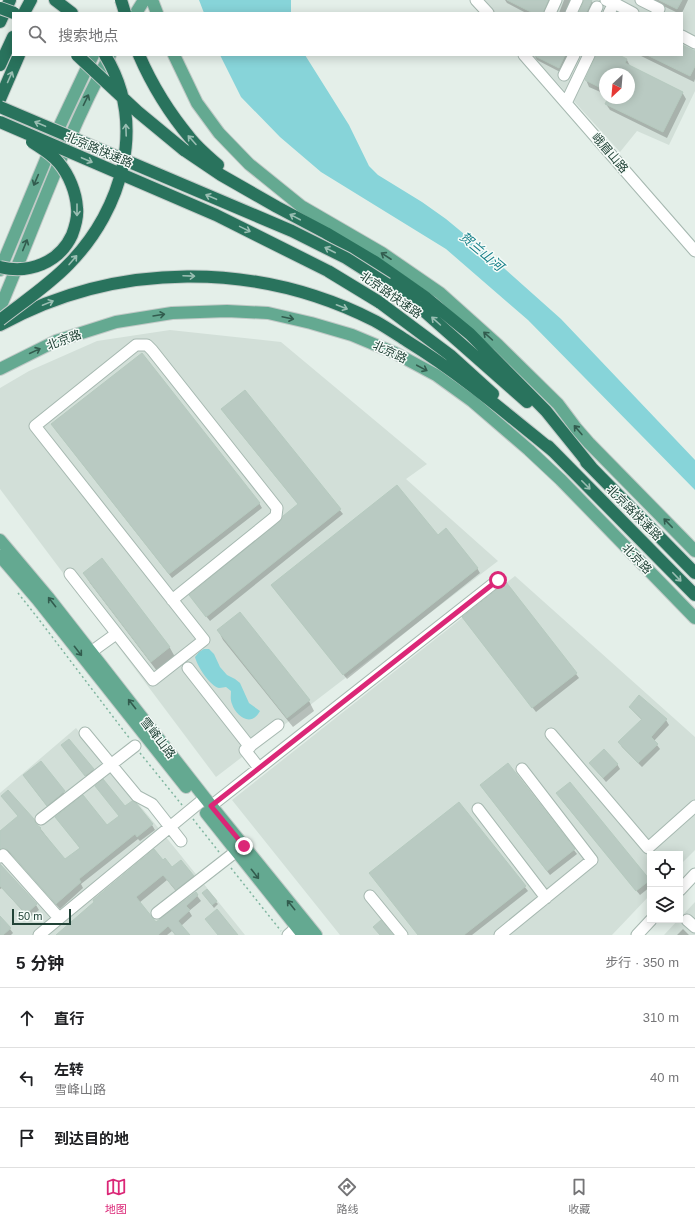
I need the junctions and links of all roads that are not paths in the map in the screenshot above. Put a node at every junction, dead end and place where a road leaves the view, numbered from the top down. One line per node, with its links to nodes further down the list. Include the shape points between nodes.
1 (2, 0): 14 (highway)
2 (10, 0): 30 (highway)
3 (31, 0): 18 (highway)
4 (38, 0): 19 (highway)
5 (55, 0): 20 (highway)
6 (121, 0): 22 (highway, bridge)
7 (127, 0): 21 (main road)
8 (144, 0): 23 (main road)
9 (152, 0): 24 (main road)
10 (476, 0): 25 (street)
11 (556, 0): 26 (street)
12 (577, 0): 27 (street)
13 (641, 0): 29 (street, via 659,9)
14 (0, 3)
15 (611, 4): 28 (street)
16 (0, 8): 17 (highway, bridge)
17 (12, 12)
18 (25, 12)
19 (33, 12)
20 (71, 12)
21 (120, 12)
22 (125, 12)
23 (137, 12)
24 (157, 12)
25 (487, 12)
26 (550, 12)
27 (571, 12)
28 (631, 12)
29 (658, 12)
30 (0, 22)
31 (683, 36): 33 (street)
32 (12, 39): 44 (highway)
33 (695, 42)
34 (19, 56): 46 (highway, one-way to 34)
35 (78, 56): 50 (highway, bridge, via 138,112 184,150)
36 (93, 56): 53 (main road, one-way to 53, via 58,129)
37 (106, 56): 55 (highway, one-way to 37, bridge, via 69,264 91,238 115,195 126,146 125,115 119,82)
38 (109, 56): 54 (main road, one-way to 38, via 50,182 80,113)
39 (139, 56): 50 (highway, one-way to 39, via 221,168 191,140 154,87)
40 (174, 56): 61 (main road, one-way to 40, via 589,443 558,404 464,314 382,253 301,206 249,164 219,132 197,103)
41 (527, 56): 47 (street, 峨眉山路)
42 (574, 56): 45 (street)
43 (589, 56): 47 (street)
44 (0, 65)
45 (564, 75)
46 (0, 99)
47 (566, 103): 51 (street, 峨眉山路)
48 (0, 107): 59 (highway, 北京路快速路, one-way to 48, bridge, via 537,411 425,312 346,258 292,231)
49 (0, 122): 52 (highway, one-way to 52, bridge, via 58,161 74,191 78,209 69,242 60,253 32,268 16,270); 58 (highway, 北京路快速路, one-way to 58, bridge, via 230,222 328,271 379,302 450,355)
50 (277, 207): 59 (highway, one-way to 50, via 546,411 470,334 425,297 375,262)
51 (695, 251)
52 (0, 267)
53 (0, 270)
54 (0, 308)
55 (0, 320)
56 (0, 325): 58 (highway, one-way to 58, via 65,296 110,284 148,278 224,277 282,287 339,306 376,322 434,358)
57 (0, 369): 68 (main road, 北京路, one-way to 68, via 63,339 116,322 172,313 227,311 268,314 352,335 395,353 436,375 472,401 561,480)
58 (554, 452): 66 (highway, 北京路快速路, one-way to 66)
59 (592, 468): 63 (highway, 北京路快速路)
60 (0, 540): 70 (main road, 雪峰山路, one-way to 60)
61 (695, 551)
62 (0, 556): 80 (main road, 雪峰山路, one-way to 80)
63 (695, 573)
64 (70, 574): 69 (street)
65 (498, 580): 78 (street)
66 (695, 596)
67 (172, 600): 67 (street, via 35,426 136,345 141,344 152,350 277,508 276,516); 69 (street, via 204,640 153,680)
68 (695, 618)
69 (116, 634): 70 (street)
70 (91, 652): 80 (main road, 雪峰山路, one-way to 70)
71 (188, 668): 76 (street)
72 (278, 725): 76 (street)
73 (85, 733): 77 (street)
74 (551, 734): 81 (street, via 648,848)
75 (135, 746): 77 (street)
76 (250, 747): 78 (street, via 245,750)
77 (111, 763): 83 (street); 84 (street, via 137,796 152,804)
78 (259, 768): 80 (street)
79 (522, 769): 91 (street, via 592,860)
80 (205, 802): 84 (street); 86 (main road, 雪峰山路)
81 (695, 806)
82 (478, 809): 91 (street)
83 (41, 819)
84 (170, 827): 85 (street); 93 (street)
85 (181, 841)
86 (240, 848): 92 (street); 95 (main road, 雪峰山路, one-way to 95); 97 (main road, 雪峰山路, one-way to 86)
87 (0, 857): 93 (street, via 3,855)
88 (695, 874): 89 (street)
89 (683, 887)
90 (370, 896): 98 (street)
91 (546, 898): 99 (street)
92 (157, 913)
93 (58, 918): 96 (street)
94 (648, 923): 100 (street)
95 (296, 932)
96 (39, 935)
97 (316, 935)
98 (402, 935)
99 (500, 935)
100 (637, 935)

